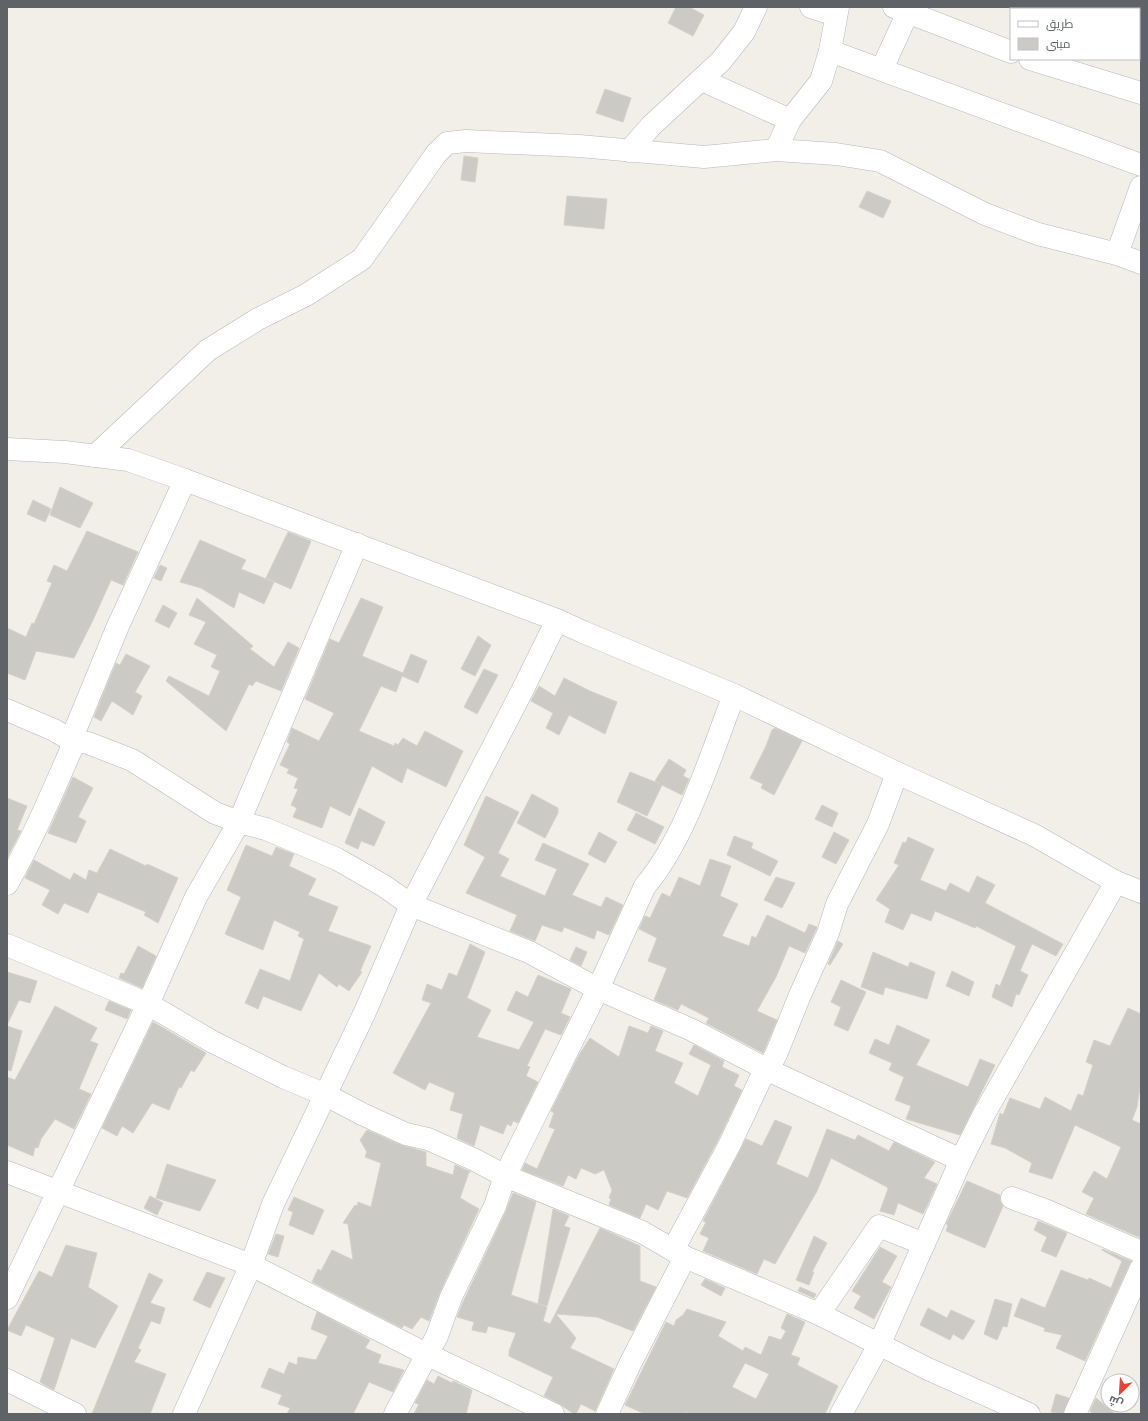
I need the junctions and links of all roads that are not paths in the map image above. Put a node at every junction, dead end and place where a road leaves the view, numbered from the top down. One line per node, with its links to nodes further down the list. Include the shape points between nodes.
1 (756, 7): 9 (street, via 744,32 722,61)
2 (811, 7): 4 (street)
3 (901, 10): 6 (street); 8 (street)
4 (837, 11): 5 (street)
5 (830, 51): 8 (street); 11 (street, via 821,82)
6 (1010, 52)
7 (1033, 60): 10 (street)
8 (882, 69): 14 (street)
9 (702, 80): 11 (street); 12 (street, via 651,126)
10 (1141, 93)
11 (790, 120): 13 (street)
12 (629, 150): 13 (street, via 704,157); 19 (street, via 466,141 448,143 436,154 362,259 306,295 258,319 208,350)
13 (776, 150): 16 (street, via 836,154 880,161 985,214 1038,234)
14 (1141, 165)
15 (1141, 187): 16 (street)
16 (1117, 254): 17 (street)
17 (1141, 263)
18 (7, 449): 19 (street)
19 (95, 456): 20 (street, via 128,460)
20 (185, 480): 21 (street); 25 (street, via 118,626)
21 (357, 544): 22 (street); 27 (street)
22 (557, 620): 23 (street); 31 (street)
23 (734, 695): 26 (street); 33 (street, via 686,817 656,873 646,886)
24 (7, 710): 25 (street)
25 (71, 740): 27 (street, via 88,743 132,760 215,813); 29 (street, via 71,750 47,806)
26 (897, 773): 28 (street, via 1034,835); 35 (street, via 878,824 837,904 828,933)
27 (238, 822): 31 (street, via 266,829 337,859); 34 (street, via 196,897)
28 (1116, 882): 30 (street); 37 (street, via 984,1114)
29 (7, 884)
30 (1141, 892)
31 (411, 905): 33 (street, via 529,952); 36 (street)
32 (7, 945): 34 (street)
33 (598, 989): 35 (street, via 692,1030); 39 (street)
34 (148, 1004): 36 (street, via 213,1042); 40 (street)
35 (768, 1070): 37 (street); 44 (street, via 761,1078)
36 (326, 1095): 39 (street, via 368,1117 406,1134 428,1139); 45 (street, via 273,1204)
37 (961, 1160): 42 (street)
38 (7, 1172): 40 (street)
39 (505, 1176): 44 (street, via 642,1232); 50 (street, via 495,1206 451,1297 437,1336)
40 (59, 1191): 45 (street); 47 (street)
41 (1012, 1198): 43 (street)
42 (924, 1244): 48 (street, via 879,1226); 49 (street)
43 (1141, 1252)
44 (679, 1254): 48 (street); 56 (street)
45 (251, 1265): 50 (street); 53 (street)
46 (1141, 1268): 59 (street)
47 (7, 1298)
48 (819, 1314): 49 (street)
49 (880, 1344): 57 (street); 58 (street, via 928,1369)
50 (426, 1354): 54 (street); 55 (street)
51 (7, 1380): 52 (street)
52 (75, 1414)
53 (184, 1414)
54 (395, 1414)
55 (553, 1414)
56 (607, 1414)
57 (841, 1414)
58 (1029, 1414)
59 (1076, 1414)

